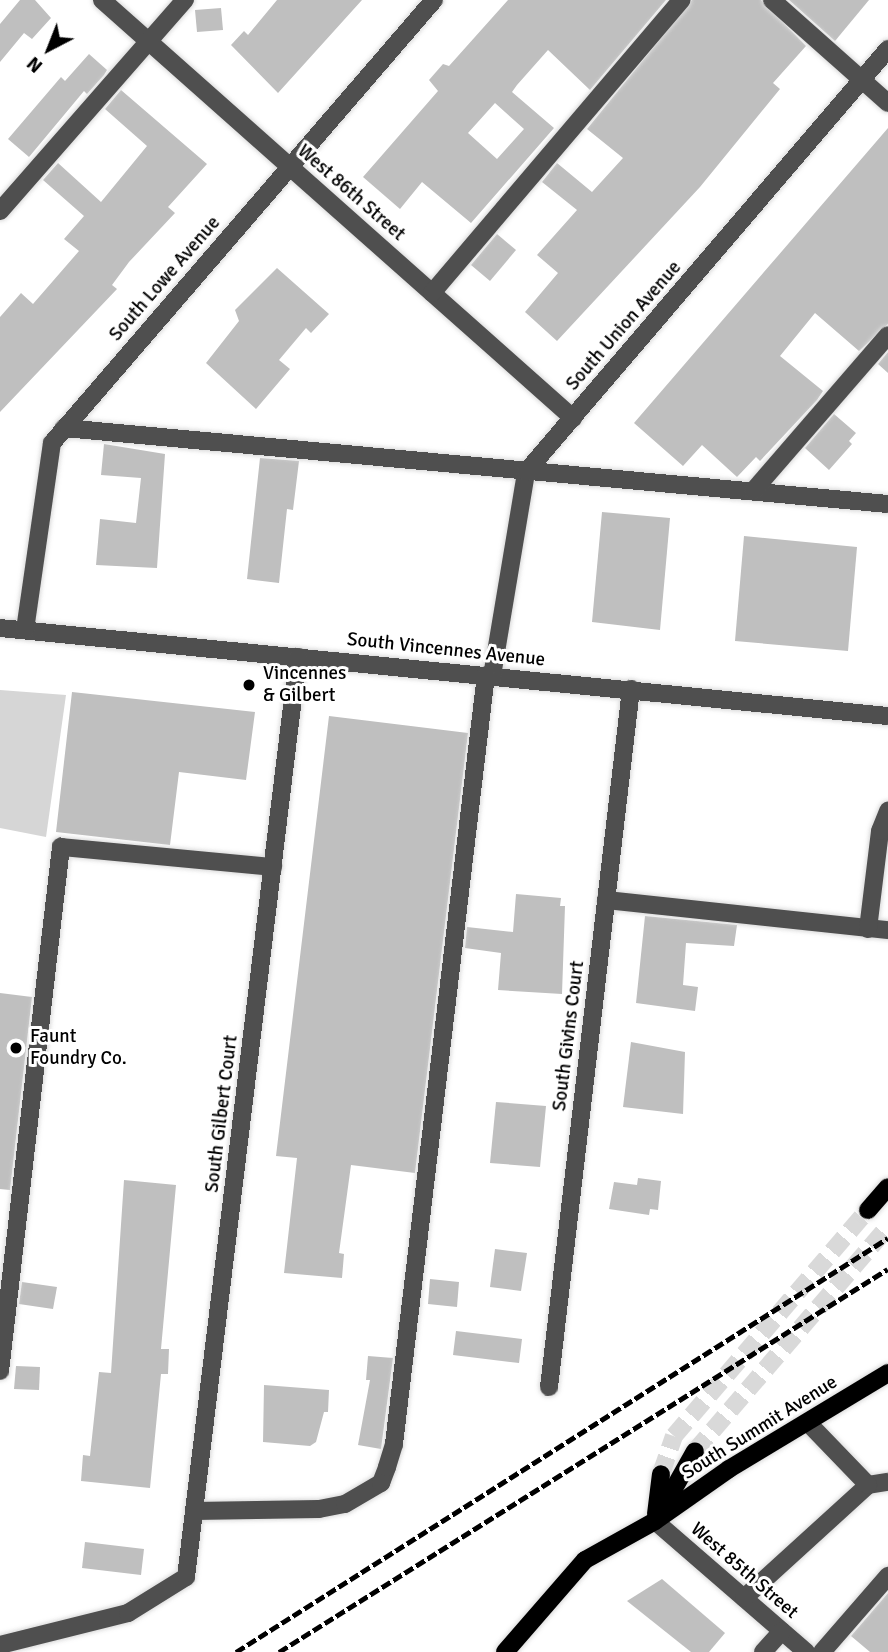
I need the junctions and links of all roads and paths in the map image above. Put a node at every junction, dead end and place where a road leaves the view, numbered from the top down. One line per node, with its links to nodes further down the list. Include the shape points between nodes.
1 (102, 0): 6 (street, West 86th Street)
2 (185, 0): 6 (street)
3 (434, 0): 10 (street, South Lowe Avenue)
4 (681, 0): 12 (street)
5 (772, 0): 8 (street)
6 (149, 42): 10 (street, West 86th Street); 11 (street)
7 (888, 50): 8 (street, South Union Avenue)
8 (862, 80): 9 (street); 14 (street, South Union Avenue)
9 (888, 103)
10 (290, 167): 12 (street, West 86th Street); 15 (street, South Lowe Avenue)
11 (0, 211)
12 (432, 293): 14 (street, West 86th Street)
13 (888, 335): 17 (street)
14 (573, 418): 16 (street, South Union Avenue)
15 (64, 428): 16 (street); 20 (street, South Lowe Avenue, via 52,443)
16 (526, 472): 17 (street); 22 (street)
17 (753, 491): 18 (street)
18 (888, 504)
19 (0, 628): 20 (street, South Vincennes Avenue)
20 (25, 629): 21 (street, South Vincennes Avenue)
21 (298, 657): 22 (street, South Vincennes Avenue); 26 (street, South Gilbert Court)
22 (489, 676): 23 (street, South Vincennes Avenue); 40 (street, via 396,1430 387,1467 381,1483 345,1504 319,1509)
23 (631, 689): 24 (street, South Vincennes Avenue); 27 (street, South Givins Court)
24 (888, 716)
25 (888, 811): 28 (street, via 880,831)
26 (273, 867): 32 (street, via 61,847); 40 (street, South Gilbert Court)
27 (606, 900): 28 (street); 34 (street, South Givins Court)
28 (867, 929): 29 (street)
29 (888, 930)
30 (888, 1187): 31 (main road)
31 (868, 1210)
32 (0, 1371)
33 (888, 1373): 35 (main road, South Summit Avenue)
34 (549, 1387)
35 (809, 1424): 39 (street); 41 (main road, South Summit Avenue, via 729,1469)
36 (695, 1451): 41 (main road)
37 (661, 1474): 41 (main road)
38 (888, 1482): 39 (street)
39 (868, 1485): 43 (street)
40 (194, 1511): 45 (street, South Gilbert Court, via 186,1577 128,1613)
41 (655, 1521): 43 (street, West 85th Street); 46 (main road, South Summit Avenue, via 585,1560)
42 (888, 1576): 49 (street)
43 (744, 1598): 44 (street, West 85th Street)
44 (782, 1631): 47 (street); 48 (street, West 85th Street)
45 (0, 1645)
46 (505, 1652)
47 (763, 1652)
48 (806, 1652)
49 (822, 1652)

